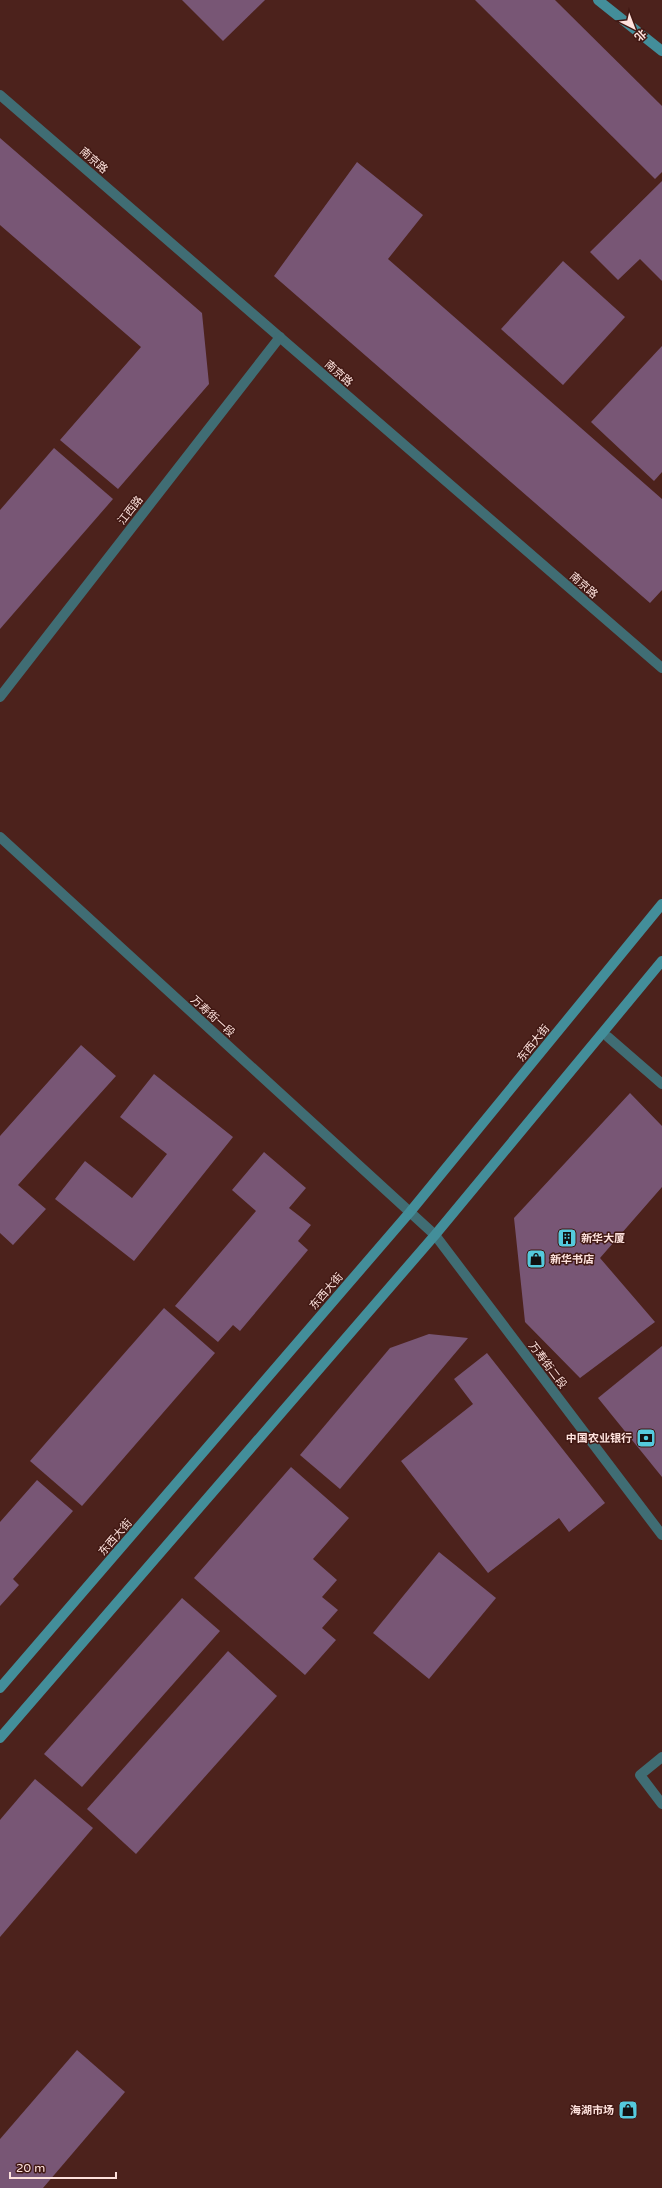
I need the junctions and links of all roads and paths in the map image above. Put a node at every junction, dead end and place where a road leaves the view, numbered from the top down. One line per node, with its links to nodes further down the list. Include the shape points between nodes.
1 (598, 0): 2 (street)
2 (662, 51)
3 (0, 95): 4 (street, 南京路)
4 (280, 337): 5 (street, 南京路); 6 (street, 江西路)
5 (662, 668)
6 (0, 697)
7 (0, 837): 12 (street, 万寿街一段)
8 (662, 904): 12 (street, 东西大街)
9 (662, 961): 13 (street)
10 (608, 1038): 11 (street)
11 (662, 1084)
12 (410, 1212): 13 (street, 万寿街二段); 15 (street, 东西大街)
13 (435, 1235): 14 (street, 万寿街二段); 16 (street)
14 (662, 1535)
15 (0, 1688)
16 (0, 1738)
17 (662, 1757): 18 (street, via 640,1775)
18 (662, 1804)

